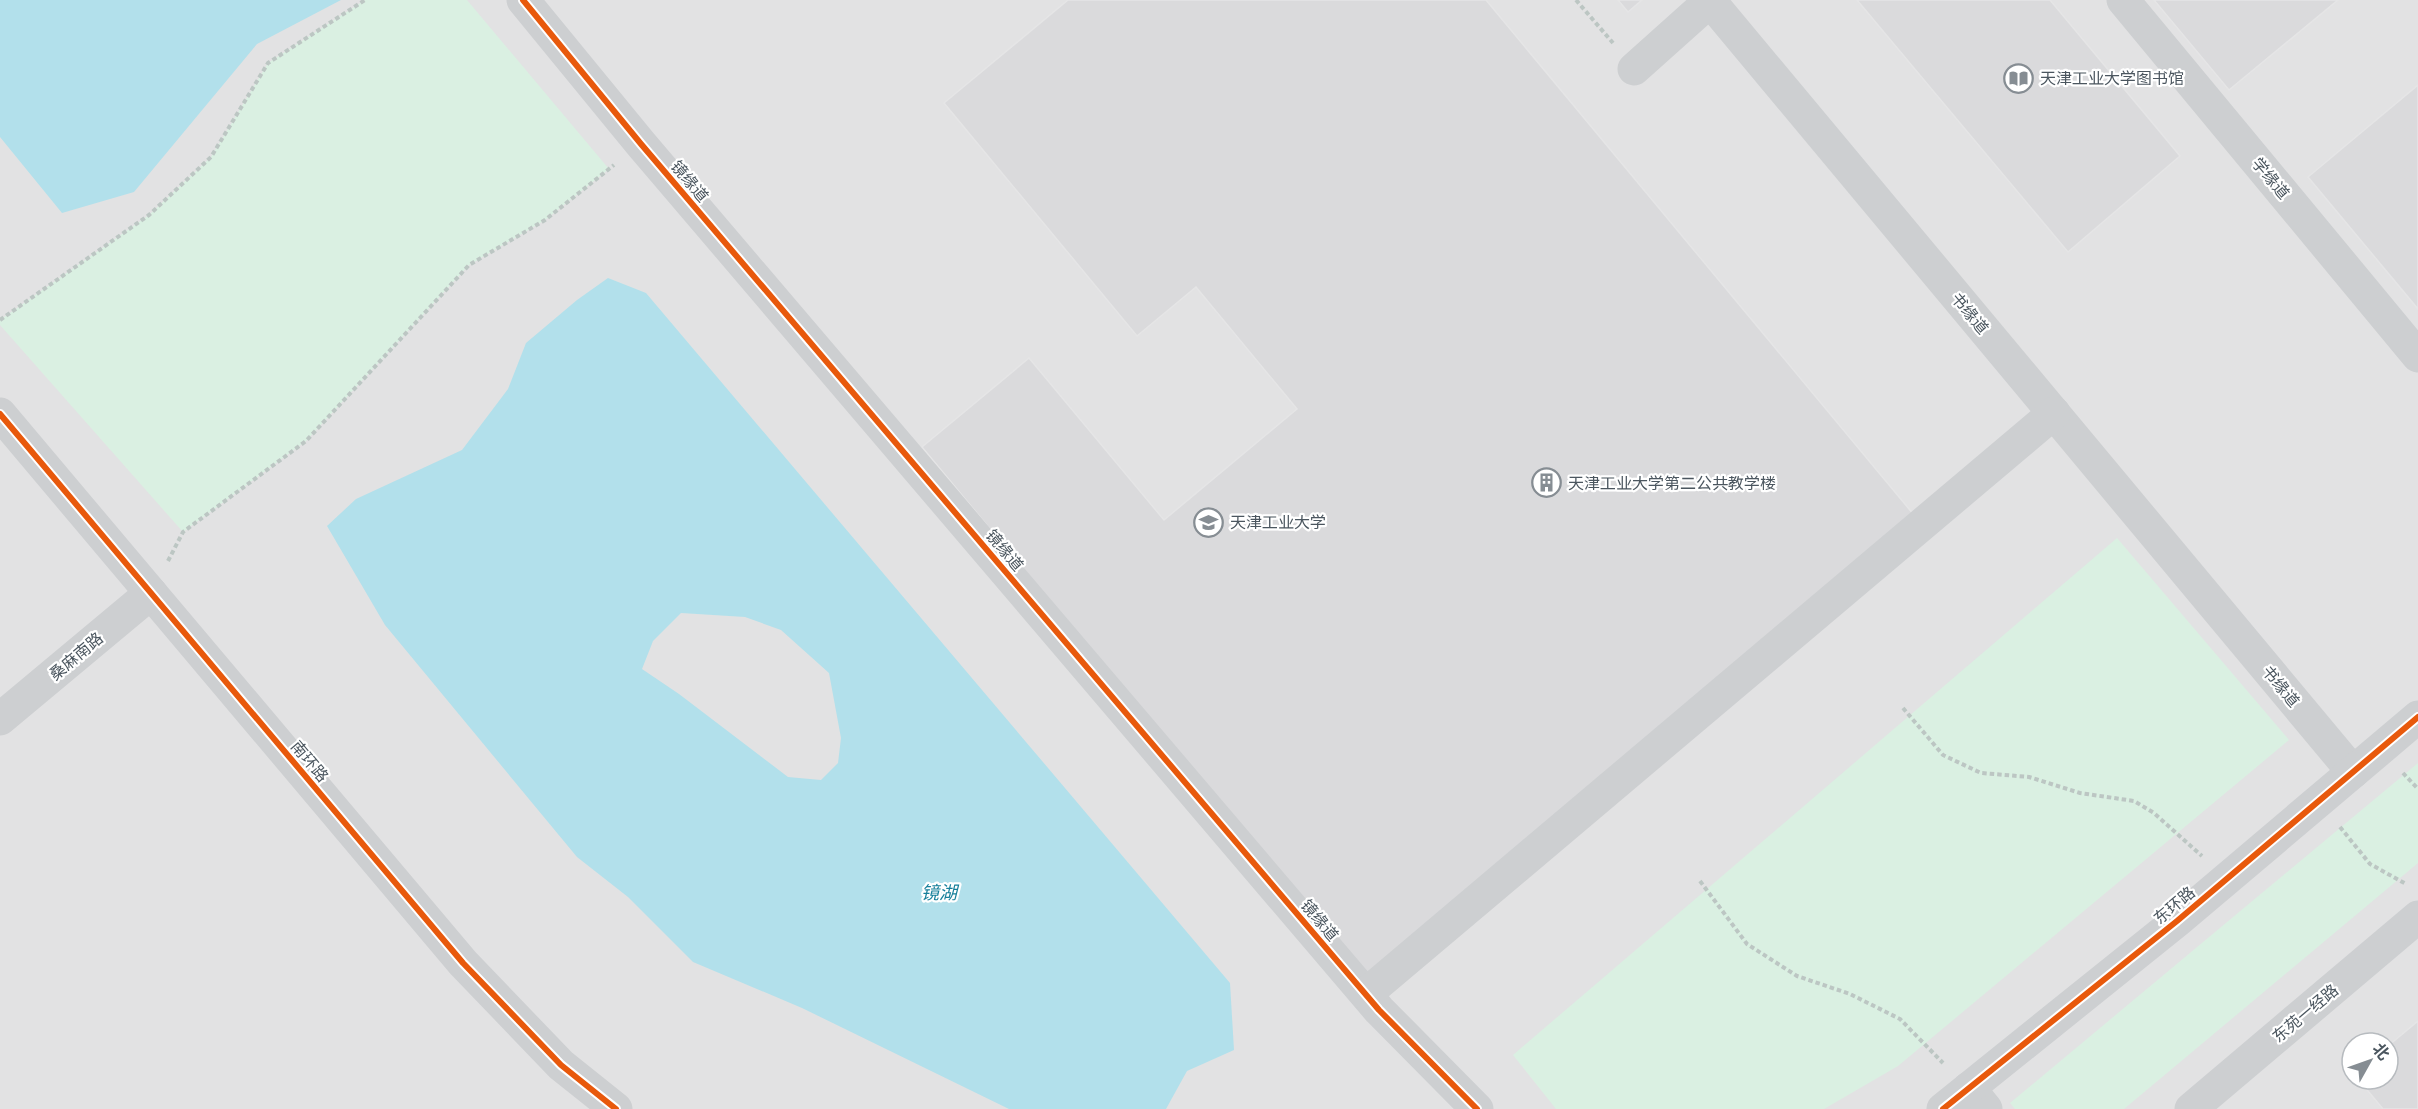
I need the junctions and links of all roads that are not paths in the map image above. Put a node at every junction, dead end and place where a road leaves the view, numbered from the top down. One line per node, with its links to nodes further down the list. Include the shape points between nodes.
1 (523, 0): 12 (street, 镜缘道, via 641,144)
2 (2123, 0): 4 (street, 学缘道)
3 (1634, 69): 5 (street, 书缘道, via 1710,1)
4 (2418, 356)
5 (2054, 413): 10 (street, 书缘道); 12 (street)
6 (0, 414): 7 (street, 南环路)
7 (152, 593): 9 (street, 桑麻南路); 14 (street, 南环路, via 463,963 561,1065)
8 (2418, 717): 10 (street, 东环路)
9 (0, 719)
10 (2353, 772): 13 (street, 东环路)
11 (2418, 917): 17 (street, 东苑一经路)
12 (1366, 994): 15 (street, 镜缘道)
13 (1977, 1099): 16 (street, 东环路)
14 (615, 1109)
15 (1477, 1109)
16 (1943, 1109)
17 (2191, 1109)

